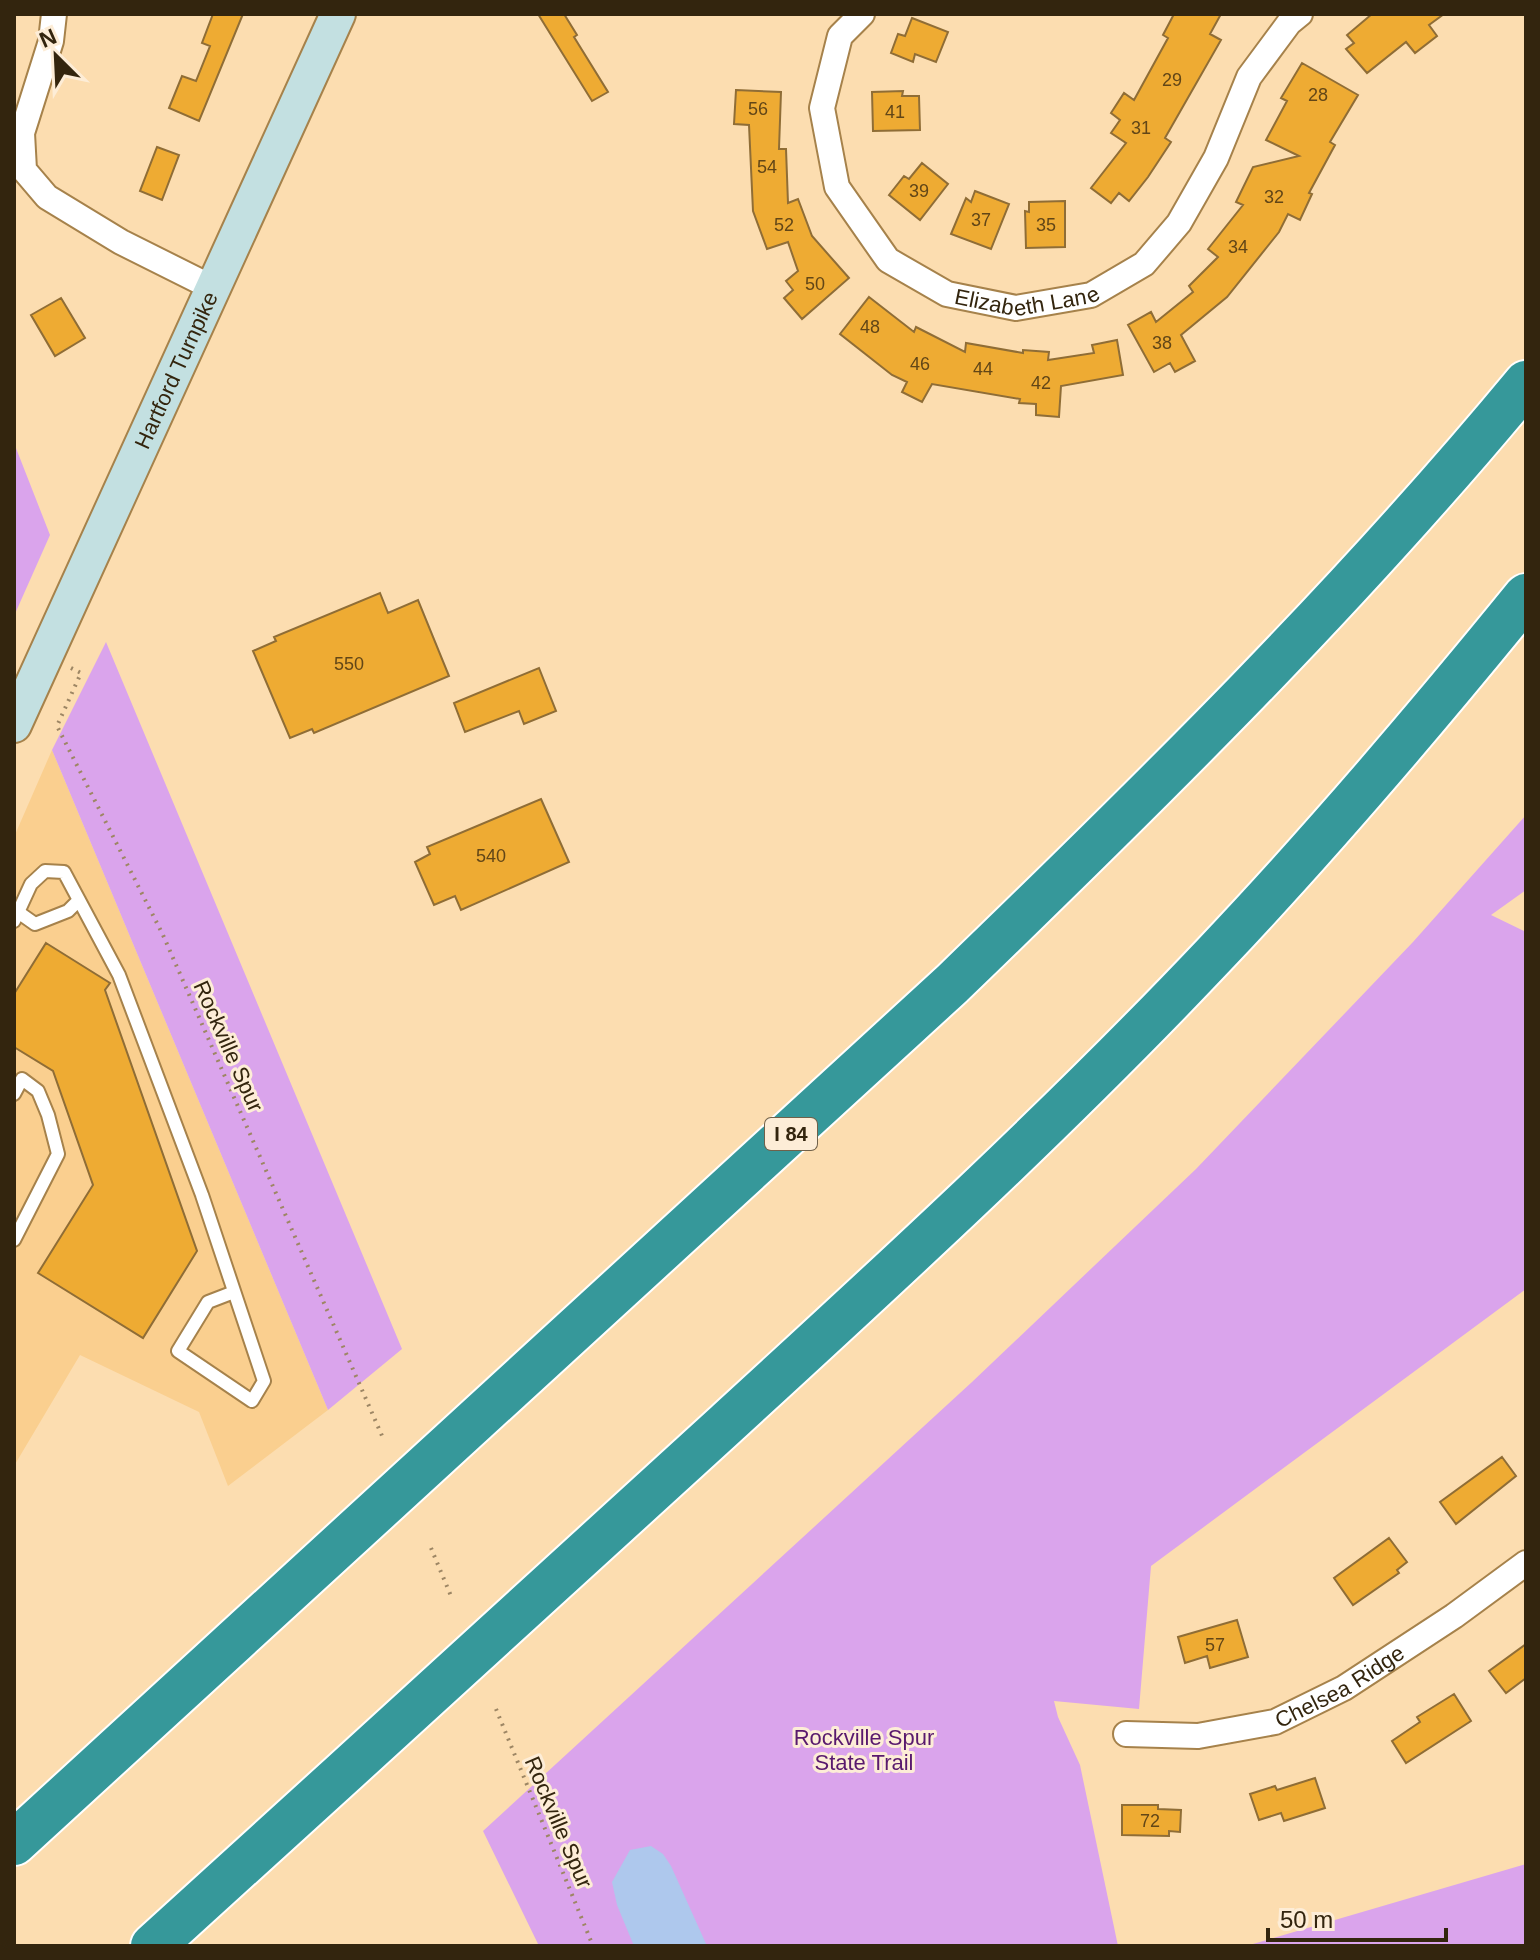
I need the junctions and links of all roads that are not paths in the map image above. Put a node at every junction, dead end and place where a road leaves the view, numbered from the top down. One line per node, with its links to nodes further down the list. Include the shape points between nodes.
1 (54, 14): 5 (street, via 51,41 22,133 24,170 47,197)
2 (338, 14): 5 (main road, Hartford Turnpike)
3 (862, 14): 4 (street, Elizabeth Lane, via 840,36 822,108 837,187 888,260 947,294 1016,308 1091,295 1144,264 1179,223 1216,158 1249,77)
4 (1300, 14)
5 (215, 289): 8 (main road, Hartford Turnpike)
6 (1526, 383): 17 (highway, I 84, via 1318,618 975,963)
7 (1526, 596): 18 (highway, via 1311,850 1032,1140)
8 (18, 705)
9 (79, 900): 10 (lane, via 68,911 35,924); 10 (lane, via 64,872 45,871 31,884); 14 (lane, via 119,975)
10 (16, 916)
11 (18, 1076): 12 (lane); 13 (lane, via 38,1091 58,1154)
12 (14, 1094)
13 (14, 1240)
14 (234, 1292): 14 (lane, via 264,1381 252,1401 178,1351 208,1302)
15 (1526, 1563): 16 (street, Chelsea Ridge, via 1344,1688 1275,1722 1198,1736)
16 (1126, 1734)
17 (14, 1843)
18 (153, 1946)

